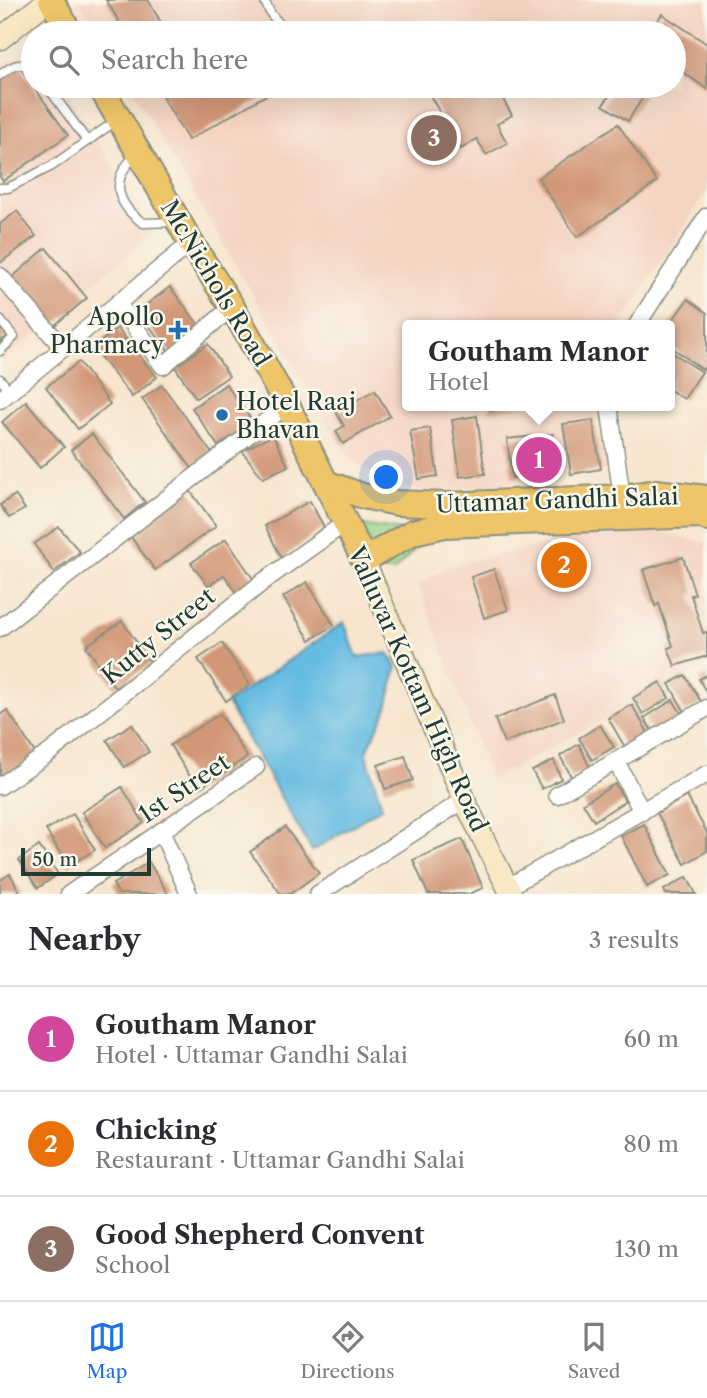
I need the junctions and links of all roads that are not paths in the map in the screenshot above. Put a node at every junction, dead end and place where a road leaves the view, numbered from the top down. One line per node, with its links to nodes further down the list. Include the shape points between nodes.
1 (49, 0): 3 (main road); 4 (main road)
2 (264, 0): 5 (lane)
3 (22, 21)
4 (62, 21)
5 (277, 21)
6 (21, 22): 7 (main road)
7 (1, 38)
8 (21, 65): 9 (lane)
9 (0, 75)
10 (56, 98): 13 (lane)
11 (103, 98): 12 (main road, McNichols Road)
12 (109, 126): 13 (lane); 14 (main road, McNichols Road)
13 (87, 141): 15 (lane, via 52,166)
14 (139, 153): 17 (main road, McNichols Road); 17 (lane, via 118,182 127,207 143,223)
15 (0, 188)
16 (707, 216): 23 (street)
17 (179, 222): 18 (main road, McNichols Road)
18 (191, 243): 20 (street); 21 (main road, McNichols Road)
19 (0, 276): 24 (street)
20 (118, 303): 21 (street, via 163,366); 24 (street)
21 (232, 307): 27 (main road, McNichols Road)
22 (0, 320): 25 (lane, via 14,337)
23 (640, 320)
24 (63, 348): 26 (street)
25 (0, 351)
26 (4, 390)
27 (287, 405): 29 (main road, McNichols Road); 35 (street)
28 (610, 411): 31 (street)
29 (326, 483): 31 (main road, Uttamar Gandhi Salai, via 397,503); 33 (main road, Valluvar Kottam High Road)
30 (707, 498): 31 (main road, Uttamar Gandhi Salai, via 656,492)
31 (623, 507): 32 (main road, Uttamar Gandhi Salai); 34 (main road, via 445,525 413,532)
32 (707, 518)
33 (345, 523): 34 (main road, Valluvar Kottam High Road); 40 (street, Kutty Street)
34 (365, 560): 42 (main road, Valluvar Kottam High Road)
35 (0, 628)
36 (707, 708): 37 (street)
37 (616, 761): 41 (street); 43 (street)
38 (256, 767): 44 (street, 1st Street)
39 (707, 774): 43 (street)
40 (0, 786)
41 (557, 795)
42 (464, 800): 45 (main road, Valluvar Kottam High Road); 46 (street)
43 (642, 811): 45 (street)
44 (161, 831): 47 (street, 1st Street); 48 (street)
45 (509, 891)
46 (321, 893)
47 (69, 894)
48 (189, 894)

